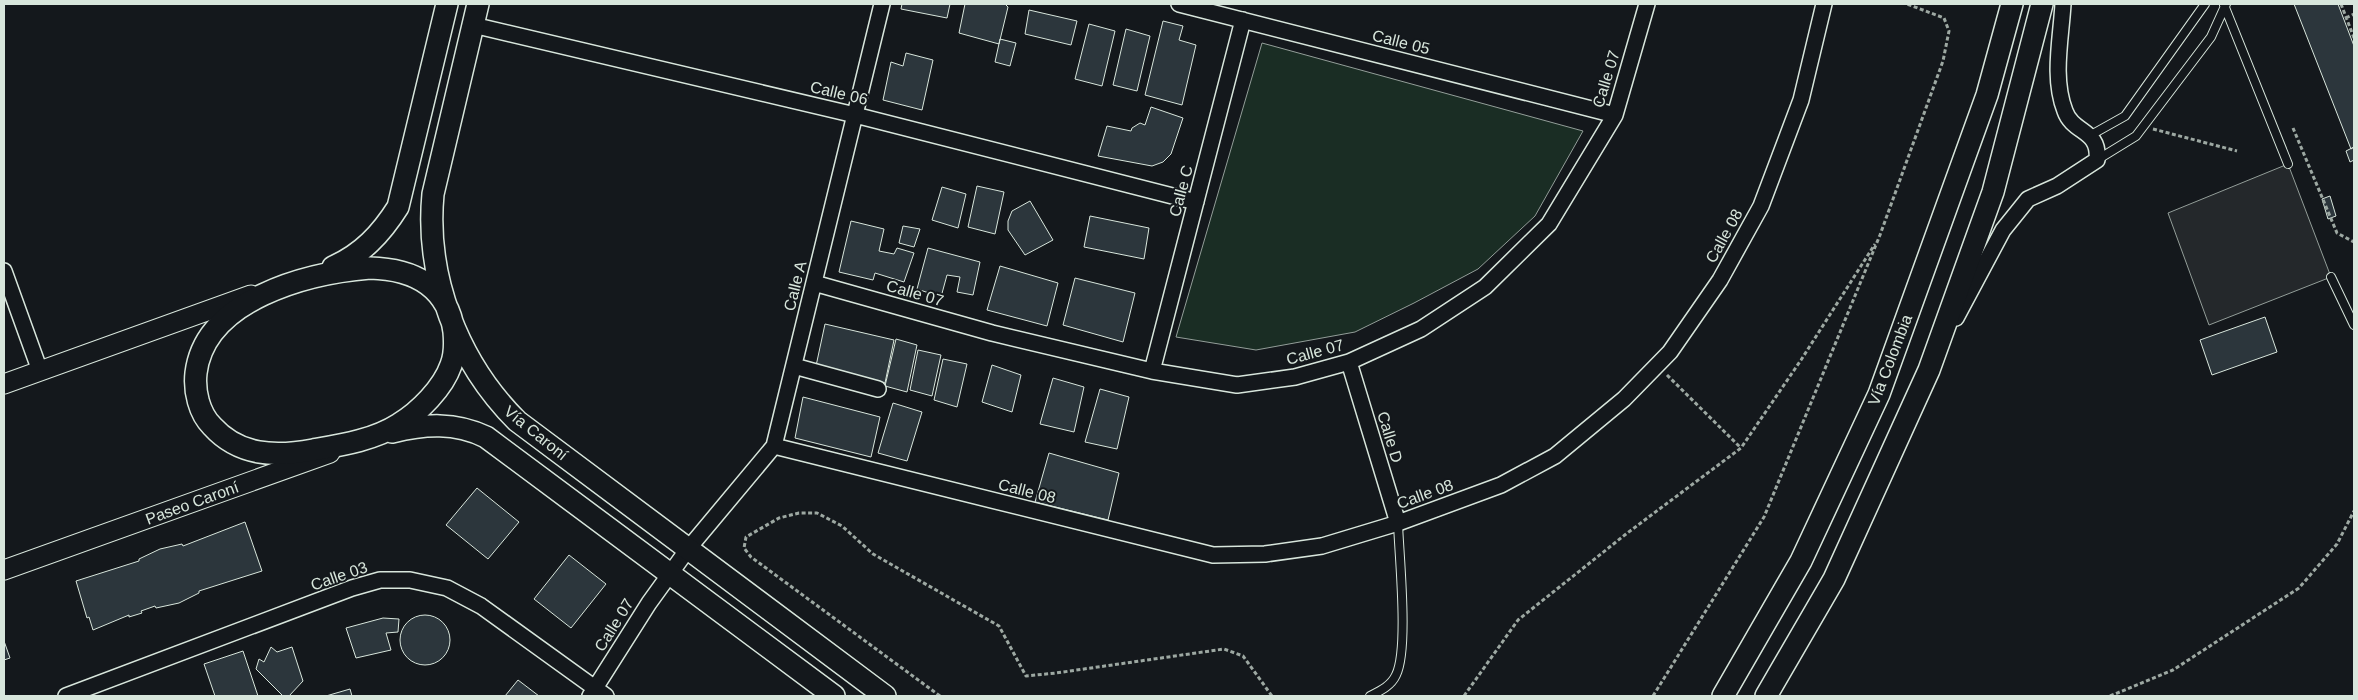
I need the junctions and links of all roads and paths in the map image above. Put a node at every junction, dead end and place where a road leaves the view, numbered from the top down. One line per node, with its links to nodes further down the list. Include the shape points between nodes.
1 (447, 4): 32 (main road, via 398,207 381,231 351,259)
2 (478, 4): 17 (main road, Vía Caroní)
3 (882, 4): 19 (street, Calle A)
4 (1179, 4): 16 (street, Calle 05)
5 (1648, 4): 20 (street, Calle 07)
6 (1824, 4): 37 (street, Calle 08, via 1801,100 1761,206 1720,280 1670,352)
7 (1907, 4): 28 (path, via 1944,18 1949,31 1943,61)
8 (2012, 4): 61 (main road, Vía Colombia, via 1987,95 1878,394 1801,562)
9 (2042, 4): 39 (main road, via 1993,192)
10 (2063, 4): 22 (street, via 2057,83 2066,113 2075,125)
11 (2205, 4): 22 (lane, via 2125,116)
12 (2341, 4): 15 (path)
13 (2225, 5): 25 (lane, via 2211,37 2136,136); 26 (lane)
14 (2354, 14): 15 (path)
15 (2346, 18): 18 (path)
16 (1243, 20): 20 (street, Calle 05); 27 (street, Calle C)
17 (473, 25): 19 (street, Calle 06); 34 (main road, Vía Caroní, via 431,214 435,263)
18 (2354, 38)
19 (855, 115): 27 (street, Calle 06); 33 (street, Calle A)
20 (1615, 115): 36 (street, Calle 07, via 1549,224 1485,287 1421,329)
21 (2293, 128): 29 (path, via 2337,233)
22 (2091, 135): 25 (street, via 2098,150)
23 (2146, 136): 24 (path, via 2152,129)
24 (2237, 151)
25 (2097, 160): 39 (street, via 2057,186 2028,199 2003,230)
26 (2288, 164)
27 (1196, 202): 41 (street, Calle C)
28 (1880, 235): 46 (path); 60 (path, via 1764,517)
29 (2354, 242)
30 (4, 271): 40 (street)
31 (2331, 277): 35 (lane)
32 (297, 280): 34 (main road, Paseo Caroní, via 352,269 388,268 420,279 442,298); 40 (street, Paseo Caroní); 44 (main road, Paseo Caroní, via 241,308 208,336 197,363 196,380 202,410 221,435 255,453 301,453)
33 (814, 283): 38 (street, Calle A); 41 (street, Calle 07, via 992,333)
34 (449, 310): 44 (main road, Paseo Caroní, via 455,353 446,376 417,410 401,424); 49 (main road, Vía Caroní, via 473,366 511,416)
35 (2354, 325)
36 (1349, 362): 41 (street, Calle 07, via 1295,377 1237,386); 48 (street, Calle D)
37 (1657, 365): 46 (path); 48 (street, Calle 08, via 1624,399 1555,456 1500,485)
38 (794, 366): 43 (street); 45 (street, Calle A)
39 (1929, 370): 62 (main road, via 1834,579)
40 (40, 371): 42 (street, Paseo Caroní)
41 (1152, 371)
42 (4, 384)
43 (878, 389)
44 (380, 435): 50 (street, Paseo Caroní); 51 (main road, Vía Caroní, via 427,425 472,430 502,448)
45 (774, 446): 48 (street, Calle 08, via 1213,555 1265,554 1322,546); 49 (street, Calle A)
46 (1741, 448): 59 (path, via 1518,620)
47 (2354, 511): 63 (path, via 2337,544 2298,588 2173,670)
48 (1398, 523): 58 (lane, via 1402,649 1396,675 1386,689)
49 (688, 549): 51 (street, Calle 07); 55 (main road, Vía Caroní)
50 (4, 570)
51 (670, 574): 52 (street, Calle 07, via 649,603); 54 (main road, Vía Caroní)
52 (597, 694): 53 (street, Calle 03, via 481,606 447,588 410,580 380,580)
53 (75, 695)
54 (834, 696)
55 (885, 696)
56 (940, 696): 57 (path, via 751,557 744,548 746,537 779,518 816,513 842,526 874,554 999,626 1026,676 1224,649 1243,656)
57 (1272, 696)
58 (1370, 696)
59 (1464, 696)
60 (1653, 696)
61 (1723, 696)
62 (1766, 696)
63 (2110, 696)

